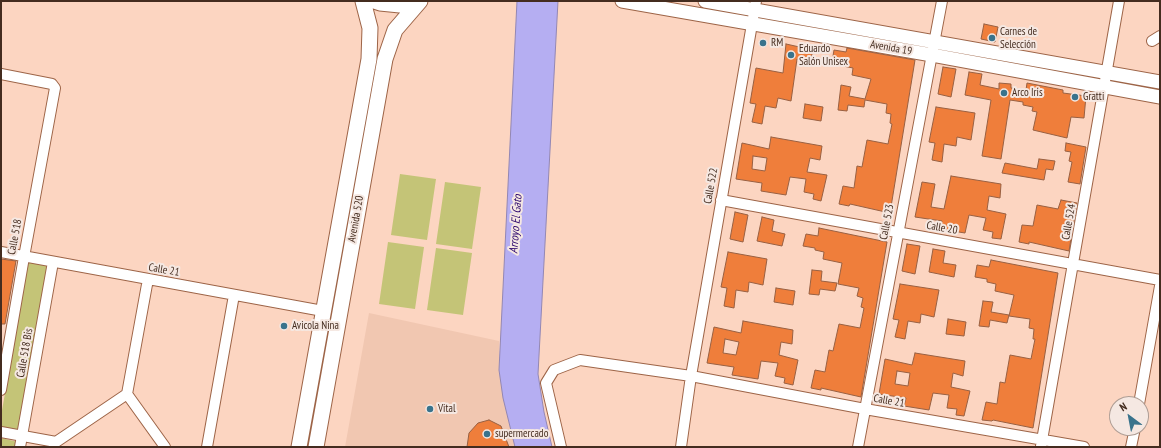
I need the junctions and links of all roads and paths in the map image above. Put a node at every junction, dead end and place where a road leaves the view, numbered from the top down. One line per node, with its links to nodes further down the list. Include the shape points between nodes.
1 (363, 1): 27 (main road, Avenida 520, via 370,28 369,59)
2 (374, 1): 3 (main road, via 400,5)
3 (419, 1): 42 (main road, Avenida 520, via 395,30 385,59)
4 (622, 1): 9 (main road, Avenida 19)
5 (705, 1): 8 (main road, Avenida 19)
6 (942, 1): 10 (street, Calle 523)
7 (1119, 1): 12 (street, Calle 524)
8 (755, 5): 9 (street, Calle 522); 10 (main road, Avenida 19)
9 (752, 24): 11 (main road, Avenida 19); 17 (street, Calle 522)
10 (934, 41): 11 (street, Calle 523); 12 (main road, Avenida 19)
11 (932, 55): 15 (main road, Avenida 19); 18 (street, Calle 523)
12 (1106, 72): 14 (main road, Avenida 19); 15 (street, Calle 524)
13 (1, 74): 20 (street, Calle 518, via 52,84 56,88)
14 (1160, 82)
15 (1105, 86): 16 (main road, Avenida 19); 22 (street, Calle 524)
16 (1160, 97)
17 (721, 200): 18 (street, Calle 20); 28 (street, Calle 522)
18 (897, 232): 22 (street, Calle 20); 32 (street, Calle 523)
19 (1, 252): 20 (street, Calle 21)
20 (24, 257): 21 (street, Calle 21); 29 (street, Calle 518)
21 (53, 262): 23 (street, Calle 21); 34 (street, Calle 518 Bis)
22 (1074, 264): 24 (street, Calle 20); 36 (street, Calle 524)
23 (148, 280): 26 (street, Calle 21); 30 (street)
24 (1160, 280)
25 (1160, 286): 31 (street)
26 (234, 295): 27 (street, Calle 21); 40 (street)
27 (323, 311): 41 (main road, Avenida 520)
28 (691, 376): 32 (street, Calle 21); 43 (street, Calle 21, via 580,360 554,370 546,383); 44 (street, Calle 522)
29 (1, 390)
30 (127, 394): 37 (street); 39 (street)
31 (1140, 396)
32 (865, 409): 36 (street, Calle 21); 45 (street, Calle 523)
33 (1, 432): 34 (street)
34 (22, 436): 37 (street); 38 (street, Calle 518 Bis)
35 (1133, 436): 47 (street)
36 (1042, 444): 46 (street, Calle 21)
37 (58, 445)
38 (20, 447)
39 (165, 447)
40 (207, 447)
41 (299, 447)
42 (316, 447)
43 (561, 447)
44 (681, 447)
45 (858, 447)
46 (1084, 447)
47 (1131, 447)

